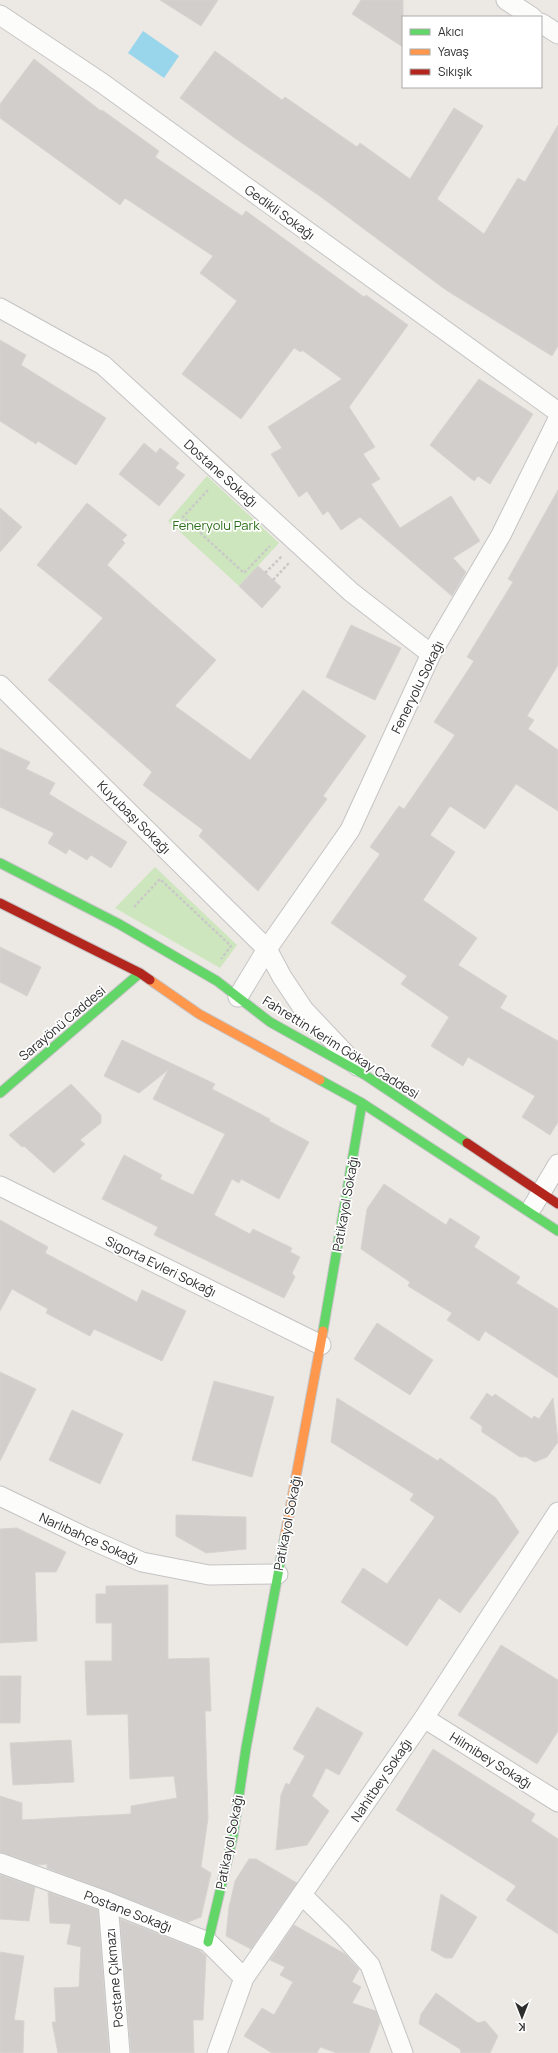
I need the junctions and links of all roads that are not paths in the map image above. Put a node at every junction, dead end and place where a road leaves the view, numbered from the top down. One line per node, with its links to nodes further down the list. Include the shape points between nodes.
1 (506, 0): 3 (street)
2 (0, 15): 7 (street, Gedikli Sokağı, via 102,83)
3 (530, 16)
4 (542, 24): 5 (street)
5 (558, 34)
6 (0, 308): 9 (street, Dostane Sokağı, via 103,365 351,592)
7 (558, 412)
8 (558, 419): 9 (street, Feneryolu Sokağı, via 501,535)
9 (431, 654): 13 (street, Feneryolu Sokağı, via 350,830)
10 (0, 684): 13 (street, Kuyubaşı Sokağı)
11 (0, 863): 15 (main road, Fahrettin Kerim Gökay Caddesi, via 119,924 217,982)
12 (0, 903): 14 (main road)
13 (268, 949): 15 (street, Feneryolu Sokağı); 18 (street, Kuyubaşı Sokağı, via 282,977 304,1010)
14 (140, 973): 17 (main road, via 199,1014); 19 (main road, Sarayönü Caddesi)
15 (240, 1005): 18 (main road, Fahrettin Kerim Gökay Caddesi)
16 (245, 1027): 17 (main road)
17 (248, 1042): 20 (main road)
18 (365, 1075): 23 (main road, Fahrettin Kerim Gökay Caddesi)
19 (0, 1093)
20 (362, 1103): 25 (main road); 27 (main road, Patikayol Sokağı)
21 (558, 1164): 23 (street)
22 (0, 1186): 27 (street, Sigorta Evleri Sokağı)
23 (541, 1193): 24 (main road, Fahrettin Kerim Gökay Caddesi); 25 (street)
24 (558, 1204)
25 (529, 1212): 26 (main road)
26 (558, 1231)
27 (321, 1345): 30 (main road, Patikayol Sokağı)
28 (0, 1496): 30 (street, Narlıbahçe Sokağı, via 142,1562 209,1575)
29 (556, 1520): 31 (street, Nahitbey Sokağı)
30 (278, 1574): 36 (main road, Patikayol Sokağı, via 246,1748 233,1836)
31 (424, 1718): 32 (street, Hilmibey Sokağı); 34 (street, Nahitbey Sokağı)
32 (558, 1802)
33 (0, 1863): 35 (street, Postane Sokağı)
34 (302, 1895): 37 (street, Nahitbey Sokağı); 40 (street, via 370,1965)
35 (108, 1902): 36 (street, Postane Sokağı); 38 (street, Postane Çıkmazı)
36 (208, 1942): 37 (street, Postane Sokağı)
37 (244, 1978): 39 (street, Nahitbey Sokağı)
38 (120, 2053)
39 (217, 2053)
40 (403, 2053)

